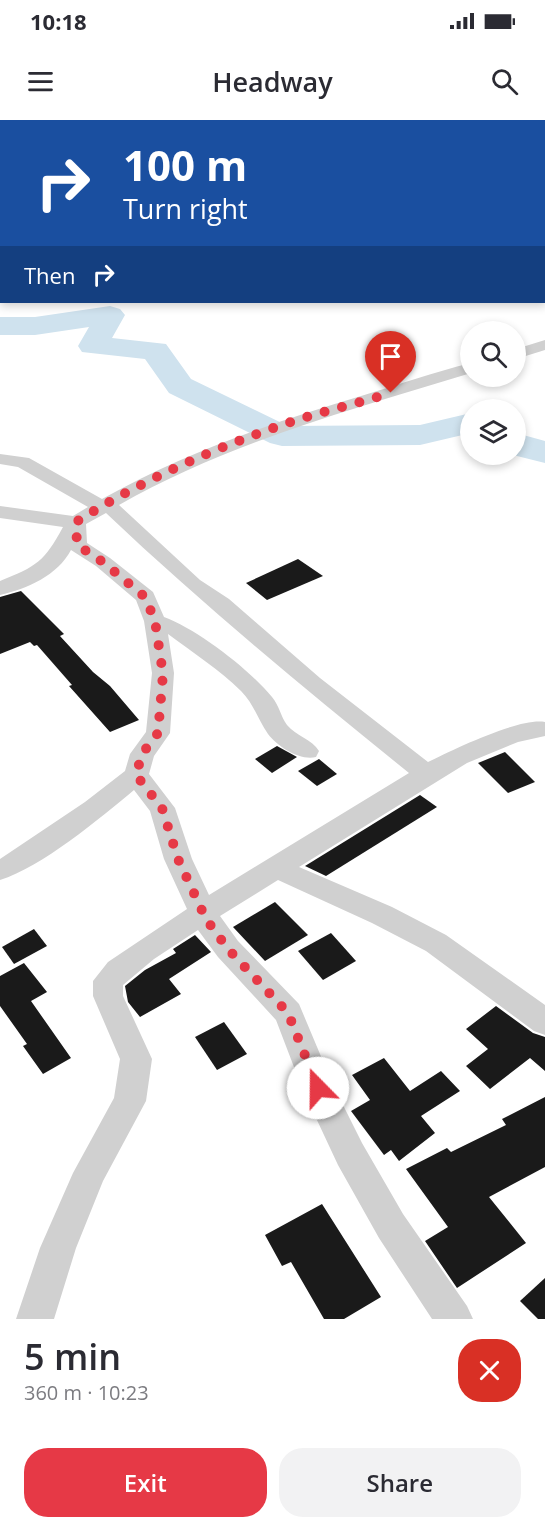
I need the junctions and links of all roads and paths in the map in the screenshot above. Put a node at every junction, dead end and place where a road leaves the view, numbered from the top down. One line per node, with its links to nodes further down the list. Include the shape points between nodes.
1 (545, 345): 2 (street)
2 (526, 351)
3 (460, 371): 5 (street, via 284,424 207,454)
4 (0, 459): 5 (street, via 23,462)
5 (104, 506): 7 (street); 12 (street, via 312,683)
6 (0, 512): 7 (street)
7 (76, 522): 8 (street, via 57,557 40,572); 9 (street, via 77,545 145,597)
8 (0, 589)
9 (155, 621): 11 (street, via 176,629 249,685 265,704 278,731); 13 (street, via 163,674 158,733 142,754)
10 (541, 729): 12 (street, via 467,753)
11 (307, 751)
12 (425, 773): 14 (street)
13 (136, 775): 15 (street, via 94,809); 16 (street, via 162,808 178,859)
14 (276, 868): 16 (street); 17 (street, via 436,943)
15 (0, 870)
16 (203, 910): 18 (street, via 108,981 108,996 136,1059 130,1101 90,1173 58,1248); 19 (street, via 228,949 288,1013 350,1154 391,1226)
17 (545, 1022)
18 (35, 1319)
19 (454, 1319)

